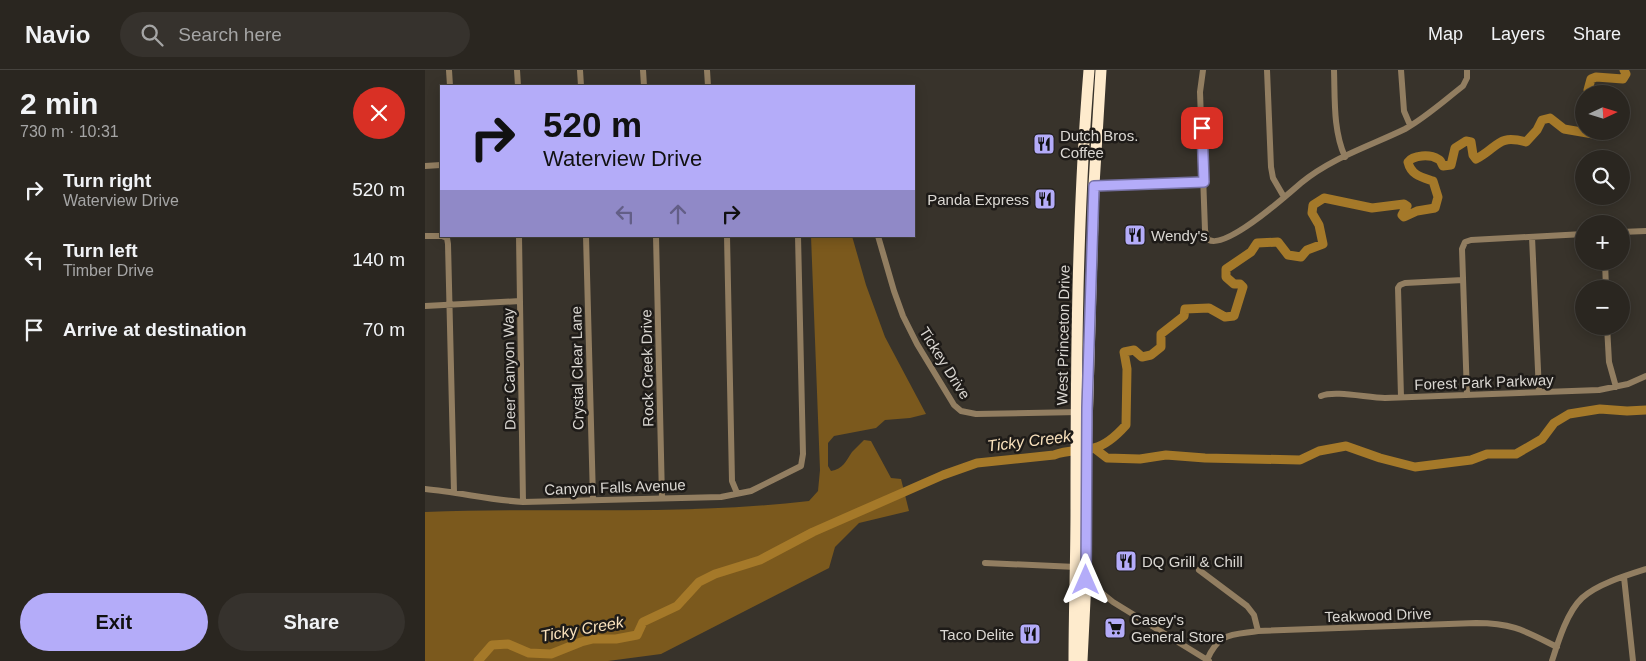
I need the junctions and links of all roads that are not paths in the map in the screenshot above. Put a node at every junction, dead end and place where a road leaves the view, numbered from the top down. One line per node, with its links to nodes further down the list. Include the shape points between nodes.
1 (449, 70): 14 (street)
2 (517, 70): 15 (street)
3 (580, 70): 16 (street)
4 (643, 70): 5 (street); 17 (street)
5 (650, 70)
6 (707, 70): 18 (street)
7 (1089, 70): 24 (highway, West Princeton Drive, via 1085,109)
8 (1101, 70): 24 (highway, West Princeton Drive)
9 (1203, 70): 23 (street, via 1200,92)
10 (1267, 70): 25 (street, via 1271,167 1273,178)
11 (1334, 70): 20 (street, via 1336,129)
12 (1401, 70): 19 (street, via 1403,110)
13 (1467, 70): 19 (street, via 1465,83)
14 (450, 85)
15 (518, 85)
16 (581, 85)
17 (644, 85)
18 (708, 85)
19 (1410, 126): 20 (street)
20 (1345, 157): 25 (street, via 1321,168)
21 (440, 165): 22 (street)
22 (425, 166)
23 (1204, 182): 24 (street); 25 (street, via 1208,240 1218,240 1238,232)
24 (1088, 185): 50 (highway, West Princeton Drive)
25 (1284, 197)
26 (1646, 230): 27 (street)
27 (1630, 231)
28 (1575, 234): 30 (street)
29 (425, 236): 31 (street)
30 (1532, 236): 39 (street, via 1465,242 1462,249); 46 (street)
31 (440, 237)
32 (443, 237): 41 (street)
33 (519, 237): 40 (street, Deer Canyon Way)
34 (586, 237): 56 (street, Crystal Clear Lane)
35 (656, 237): 55 (street, Rock Creek Drive)
36 (727, 237): 54 (street, via 732,481)
37 (798, 237): 54 (street, Canyon Falls Avenue, via 801,466 751,491)
38 (878, 237): 50 (street, Tickey Drive, via 907,326 957,408 974,414)
39 (1463, 280): 47 (street); 49 (street, via 1405,283 1398,288)
40 (520, 302): 41 (street); 57 (street, Deer Canyon Way)
41 (449, 305): 42 (street); 53 (street)
42 (425, 306)
43 (1608, 335): 45 (street, via 1609,362)
44 (1646, 376): 45 (street, Forest Park Parkway)
45 (1616, 388): 46 (street, Forest Park Parkway)
46 (1539, 392): 47 (street, Forest Park Parkway)
47 (1467, 395): 49 (street, Forest Park Parkway)
48 (1321, 396): 49 (street, Forest Park Parkway)
49 (1401, 397)
50 (1082, 412): 51 (highway, West Princeton Drive)
51 (1081, 464): 59 (highway, West Princeton Drive); 63 (highway, West Princeton Drive)
52 (425, 489): 53 (street, Canyon Falls Avenue)
53 (454, 492): 57 (street, Canyon Falls Avenue)
54 (737, 494): 55 (street, Canyon Falls Avenue)
55 (662, 498): 56 (street, Canyon Falls Avenue)
56 (593, 499): 57 (street, Canyon Falls Avenue)
57 (523, 502)
58 (985, 564): 59 (street)
59 (1076, 567): 63 (street); 67 (highway, West Princeton Drive)
60 (1646, 569): 62 (street)
61 (1199, 570): 64 (street, via 1247,606 1254,615)
62 (1623, 577): 65 (street, via 1593,590 1579,601); 70 (street)
63 (1086, 580): 66 (street, via 1108,598); 68 (highway, West Princeton Drive)
64 (1258, 632): 65 (street, Teakwood Drive, via 1498,623 1513,626); 66 (street, Teakwood Drive, via 1223,637)
65 (1557, 647): 69 (street)
66 (1208, 660)
67 (1074, 661)
68 (1082, 661)
69 (1552, 661)
70 (1633, 661)

